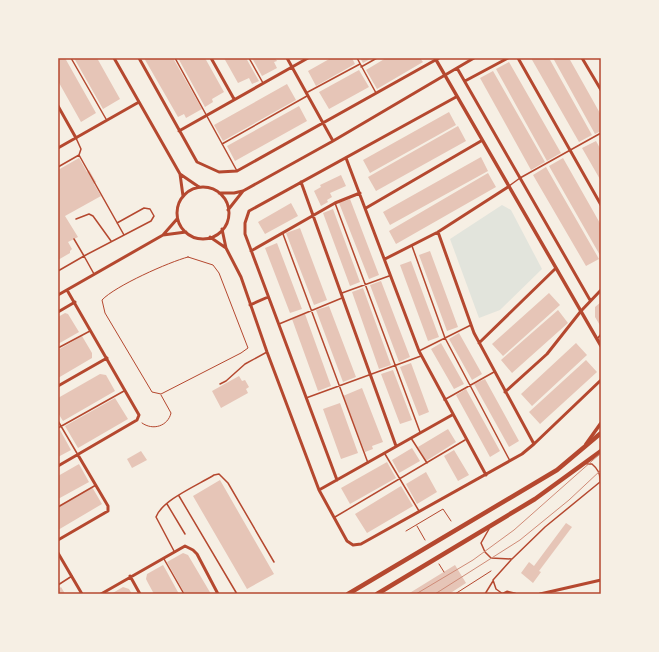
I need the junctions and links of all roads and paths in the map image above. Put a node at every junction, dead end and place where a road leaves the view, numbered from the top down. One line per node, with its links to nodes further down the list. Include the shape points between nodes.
1 (71, 58): 31 (lane)
2 (114, 58): 28 (street)
3 (139, 58): 33 (street)
4 (175, 58): 30 (lane)
5 (211, 58): 27 (street)
6 (249, 58): 22 (lane)
7 (287, 58): 17 (street)
8 (308, 58): 17 (street)
9 (357, 58): 16 (lane)
10 (377, 58): 18 (lane)
11 (474, 58): 19 (street)
12 (508, 58): 21 (street)
13 (518, 58): 40 (street)
14 (582, 58): 23 (street)
15 (437, 59): 20 (street); 24 (street)
16 (360, 64): 18 (lane); 25 (lane)
17 (292, 67): 22 (street); 25 (street)
18 (361, 67): 24 (lane)
19 (457, 68): 20 (street); 21 (street)
20 (444, 75): 26 (street); 36 (street)
21 (465, 81): 46 (street)
22 (263, 83): 27 (street)
23 (601, 90)
24 (376, 93): 32 (street)
25 (307, 94): 32 (street); 38 (lane)
26 (456, 97): 37 (street); 42 (street)
27 (234, 99): 30 (street)
28 (139, 102): 31 (street); 45 (street)
29 (58, 108): 35 (street)
30 (206, 116): 33 (street); 38 (lane)
31 (107, 121): 35 (street)
32 (322, 122): 36 (street); 44 (street)
33 (179, 131): 44 (street, via 197,162 219,172)
34 (601, 133): 40 (lane)
35 (76, 138): 39 (street); 41 (lane, via 81,149)
36 (333, 141): 50 (street)
37 (481, 141): 49 (street); 56 (street)
38 (222, 144): 44 (lane)
39 (58, 148)
40 (570, 151): 46 (lane); 55 (street)
41 (79, 156): 43 (lane); 61 (lane)
42 (346, 158): 47 (street); 52 (street)
43 (58, 167)
44 (237, 171)
45 (180, 174): 48 (street); 53 (street)
46 (520, 178): 49 (lane); 87 (street)
47 (301, 182): 58 (street); 73 (street, via 249,211 245,234)
48 (198, 187): 51 (street, via 206,187); 53 (street)
49 (508, 187): 64 (street); 76 (street)
50 (243, 191): 51 (street); 57 (street)
51 (219, 193): 57 (street, via 224,198)
52 (360, 193): 54 (street); 56 (street)
53 (183, 196): 60 (street, via 177,210)
54 (335, 203): 58 (street); 80 (lane)
55 (601, 205)
56 (366, 208): 75 (street)
57 (228, 210): 62 (street, via 228,217)
58 (312, 216): 65 (street); 83 (street)
59 (76, 219): 70 (lane, via 89,214 93,216)
60 (177, 219): 63 (street); 67 (street)
61 (117, 223): 66 (lane); 66 (lane, via 144,208 150,209 154,219)
62 (222, 229): 68 (street); 72 (street)
63 (186, 232): 67 (street); 68 (street, via 198,238)
64 (438, 232): 71 (street); 94 (street)
65 (282, 233): 73 (street); 90 (lane)
66 (124, 235): 70 (lane)
67 (162, 235): 78 (street)
68 (210, 237): 72 (street)
69 (74, 239): 74 (lane)
70 (111, 241): 74 (lane)
71 (412, 246): 75 (street); 97 (lane)
72 (226, 248): 89 (street, via 241,277)
73 (251, 251): 85 (street)
74 (84, 256): 77 (lane); 78 (lane)
75 (385, 259): 79 (street)
76 (555, 269): 91 (street); 99 (street)
77 (58, 271)
78 (94, 274): 81 (street)
79 (391, 276): 80 (lane); 102 (street)
80 (366, 285): 83 (lane); 106 (lane)
81 (67, 290): 84 (street); 88 (street)
82 (601, 290): 87 (street)
83 (340, 294): 86 (street)
84 (58, 295)
85 (268, 297): 89 (street); 93 (street)
86 (342, 298): 90 (lane); 108 (street)
87 (590, 300): 91 (street)
88 (76, 302): 92 (street); 95 (street)
89 (250, 305): 103 (street)
90 (310, 311): 93 (lane); 113 (lane)
91 (581, 311): 98 (street); 115 (street, via 547,354)
92 (58, 312)
93 (279, 324): 117 (street)
94 (471, 325): 97 (lane); 99 (street)
95 (91, 330): 101 (lane); 105 (street)
96 (601, 334): 98 (lane)
97 (445, 338): 102 (lane); 111 (lane)
98 (597, 339): 100 (street)
99 (479, 343): 107 (street)
100 (601, 346)
101 (58, 348)
102 (419, 351): 104 (street)
103 (267, 352): 110 (lane, via 245,364 226,382); 144 (street)
104 (421, 356): 106 (lane); 118 (street)
105 (108, 358): 112 (street); 114 (street)
106 (396, 365): 108 (lane); 125 (lane)
107 (494, 372): 111 (lane); 115 (street)
108 (370, 375): 113 (lane); 130 (street)
109 (601, 380): 129 (street)
110 (220, 384)
111 (470, 385): 118 (lane); 135 (lane)
112 (58, 386)
113 (338, 386): 117 (lane); 136 (lane)
114 (126, 390): 120 (street, via 139,415); 123 (lane)
115 (504, 392): 129 (street)
116 (161, 394): 116 (path, via 148,388 105,313 102,300 144,275 188,256 213,265 220,273 248,348); 120 (path, via 171,413 166,423 156,428 147,427)
117 (306, 398): 142 (street)
118 (444, 400): 119 (street)
119 (452, 415): 125 (street); 128 (street)
120 (137, 420): 134 (street)
121 (58, 421): 123 (lane)
122 (601, 423): 132 (street)
123 (61, 426): 124 (lane); 134 (lane)
124 (58, 428)
125 (420, 433): 127 (street)
126 (601, 433): 132 (highway)
127 (411, 438): 130 (street); 137 (lane)
128 (466, 440): 137 (lane); 140 (street)
129 (534, 444): 135 (street)
130 (396, 446): 133 (street)
131 (601, 451): 138 (highway)
132 (580, 452): 173 (highway, via 557,470)
133 (384, 453): 136 (street); 141 (lane)
134 (78, 455): 139 (street); 143 (street)
135 (510, 461): 140 (street)
136 (368, 463): 142 (street)
137 (427, 463): 141 (lane)
138 (585, 464): 151 (highway); 158 (lane, via 592,464 597,468 601,476 600,482 545,527)
139 (58, 466)
140 (486, 475): 148 (street)
141 (400, 479): 148 (lane); 149 (lane)
142 (337, 480): 144 (street)
143 (96, 485): 147 (lane); 154 (street, via 108,506 108,511)
144 (319, 490): 149 (street)
145 (179, 496): 146 (lane); 159 (lane, via 214,475 222,476); 172 (lane)
146 (167, 504): 153 (lane); 155 (lane, via 158,511 156,518)
147 (58, 507)
148 (419, 511): 149 (street, via 361,544 353,545 347,541)
149 (334, 518)
150 (451, 521): 152 (path, via 443,508)
151 (490, 527): 158 (lane, via 481,543 485,552 491,558); 174 (highway)
152 (406, 531)
153 (185, 534)
154 (58, 540)
155 (174, 551): 157 (street); 171 (street, via 185,546 194,550)
156 (58, 553): 161 (street)
157 (163, 558): 162 (street); 170 (lane)
158 (512, 559): 163 (lane)
159 (274, 562)
160 (491, 571): 175 (path)
161 (72, 576): 165 (lane); 167 (street)
162 (130, 576): 168 (street); 169 (street)
163 (493, 580): 176 (lane); 177 (lane, via 496,589)
164 (601, 580): 179 (street)
165 (58, 585)
166 (453, 592): 175 (path)
167 (82, 594)
168 (101, 594)
169 (140, 594)
170 (184, 594)
171 (218, 594)
172 (237, 594)
173 (348, 594)
174 (377, 594)
175 (455, 594)
176 (484, 594)
177 (503, 594): 178 (street)
178 (515, 594)
179 (540, 594)

